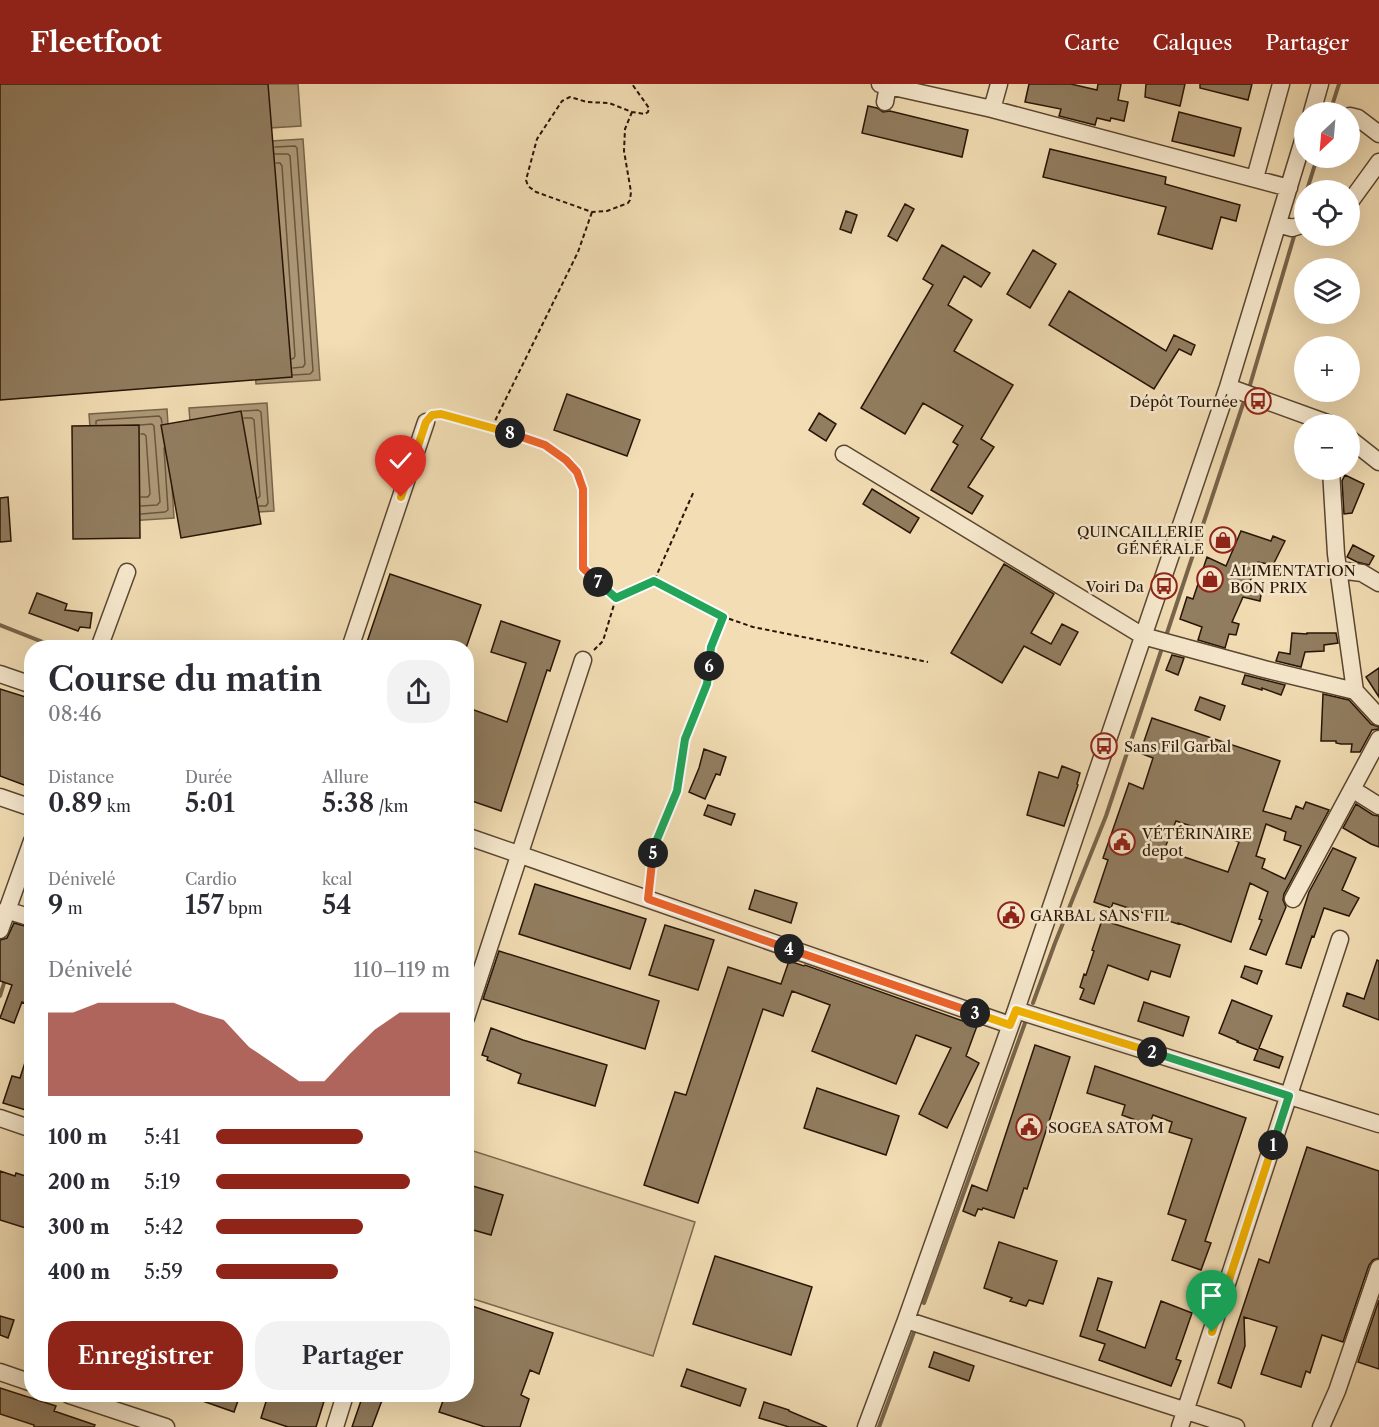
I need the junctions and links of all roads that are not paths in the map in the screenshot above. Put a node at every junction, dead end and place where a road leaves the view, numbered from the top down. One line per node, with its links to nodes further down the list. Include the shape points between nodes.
1 (999, 84): 6 (street)
2 (1281, 84): 11 (street)
3 (1320, 84): 5 (street)
4 (884, 91): 6 (street)
5 (1317, 102)
6 (992, 109): 11 (street)
7 (1360, 120): 8 (street)
8 (1379, 134)
9 (1379, 162): 13 (street)
10 (1294, 168): 12 (street)
11 (1255, 178): 12 (street)
12 (1288, 188): 14 (street)
13 (1360, 188)
14 (1294, 220)
15 (1294, 227): 16 (street)
16 (1228, 387): 17 (street); 26 (street)
17 (1302, 414)
18 (426, 422): 28 (street)
19 (1360, 447): 21 (street)
20 (844, 454): 26 (street)
21 (1379, 462)
22 (1332, 480): 23 (street)
23 (1339, 570): 25 (street, via 1362,573); 32 (street)
24 (127, 572): 27 (street)
25 (1379, 583)
26 (1143, 636): 32 (street); 49 (street)
27 (102, 640)
28 (353, 640)
29 (583, 660): 40 (street)
30 (0, 674): 31 (street)
31 (24, 682)
32 (1355, 691): 33 (street)
33 (1379, 717)
34 (1379, 739): 35 (street)
35 (1352, 789): 38 (street); 43 (street)
36 (0, 797): 37 (street)
37 (24, 805)
38 (1379, 806)
39 (474, 839): 40 (street)
40 (519, 855): 48 (street); 49 (street)
41 (24, 856): 42 (street)
42 (7, 889): 44 (street)
43 (1293, 899)
44 (6, 910): 45 (street); 46 (street)
45 (24, 916)
46 (0, 930)
47 (1340, 939): 50 (street)
48 (474, 993)
49 (1013, 1017): 50 (street); 55 (street)
50 (1289, 1096): 52 (street); 60 (street)
51 (0, 1118): 53 (street)
52 (1379, 1124)
53 (24, 1126)
54 (1379, 1268): 66 (street)
55 (906, 1320): 60 (street); 63 (street)
56 (0, 1372): 57 (street)
57 (24, 1380)
58 (90, 1402): 61 (street)
59 (343, 1402): 62 (street)
60 (1186, 1411): 64 (street); 65 (street)
61 (166, 1427)
62 (335, 1427)
63 (866, 1427)
64 (1180, 1427)
65 (1236, 1427)
66 (1321, 1427)

